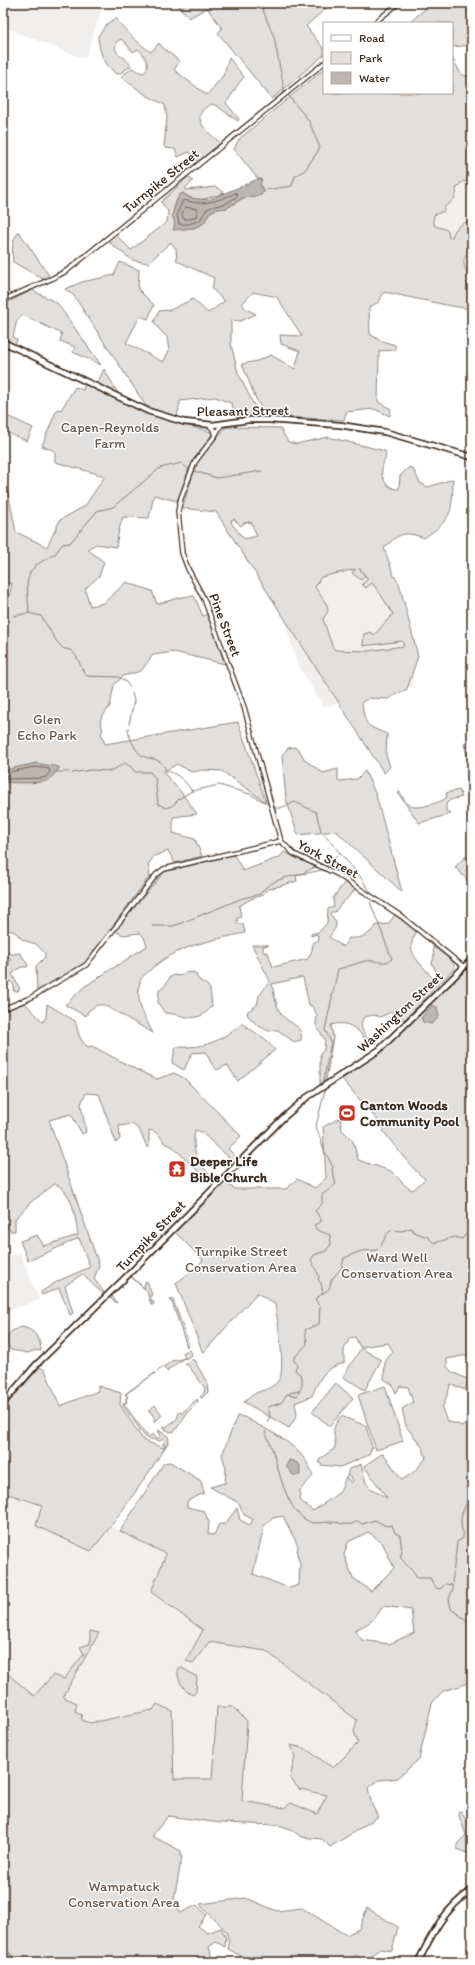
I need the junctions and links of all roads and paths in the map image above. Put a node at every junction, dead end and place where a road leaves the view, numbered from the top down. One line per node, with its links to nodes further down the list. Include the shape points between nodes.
1 (399, 3): 2 (street)
2 (375, 22)
3 (323, 64): 4 (street, Turnpike Street, via 71,267 53,278)
4 (3, 300)
5 (3, 342): 6 (main road, Pleasant Street, via 148,410 184,422)
6 (209, 425): 7 (main road, Pleasant Street); 8 (street)
7 (221, 425): 8 (street, Pine Street); 9 (main road, Pleasant Street, via 248,420 269,420 353,426 385,432)
8 (215, 436): 10 (street, Pine Street, via 195,462 180,500 178,511 182,553 204,599 244,707)
9 (472, 457)
10 (281, 841): 12 (street, York Street, via 294,854 337,874 401,916); 13 (street, York Street, via 168,868 156,875 86,965 30,998)
11 (472, 959): 12 (main road, Washington Street)
12 (464, 967): 14 (main road, Washington Street, via 379,1050)
13 (3, 1009)
14 (340, 1076): 15 (main road, Turnpike Street, via 306,1098 281,1120 37,1364)
15 (3, 1403)
16 (472, 1890): 17 (main road, via 454,1902)
17 (418, 1962)

